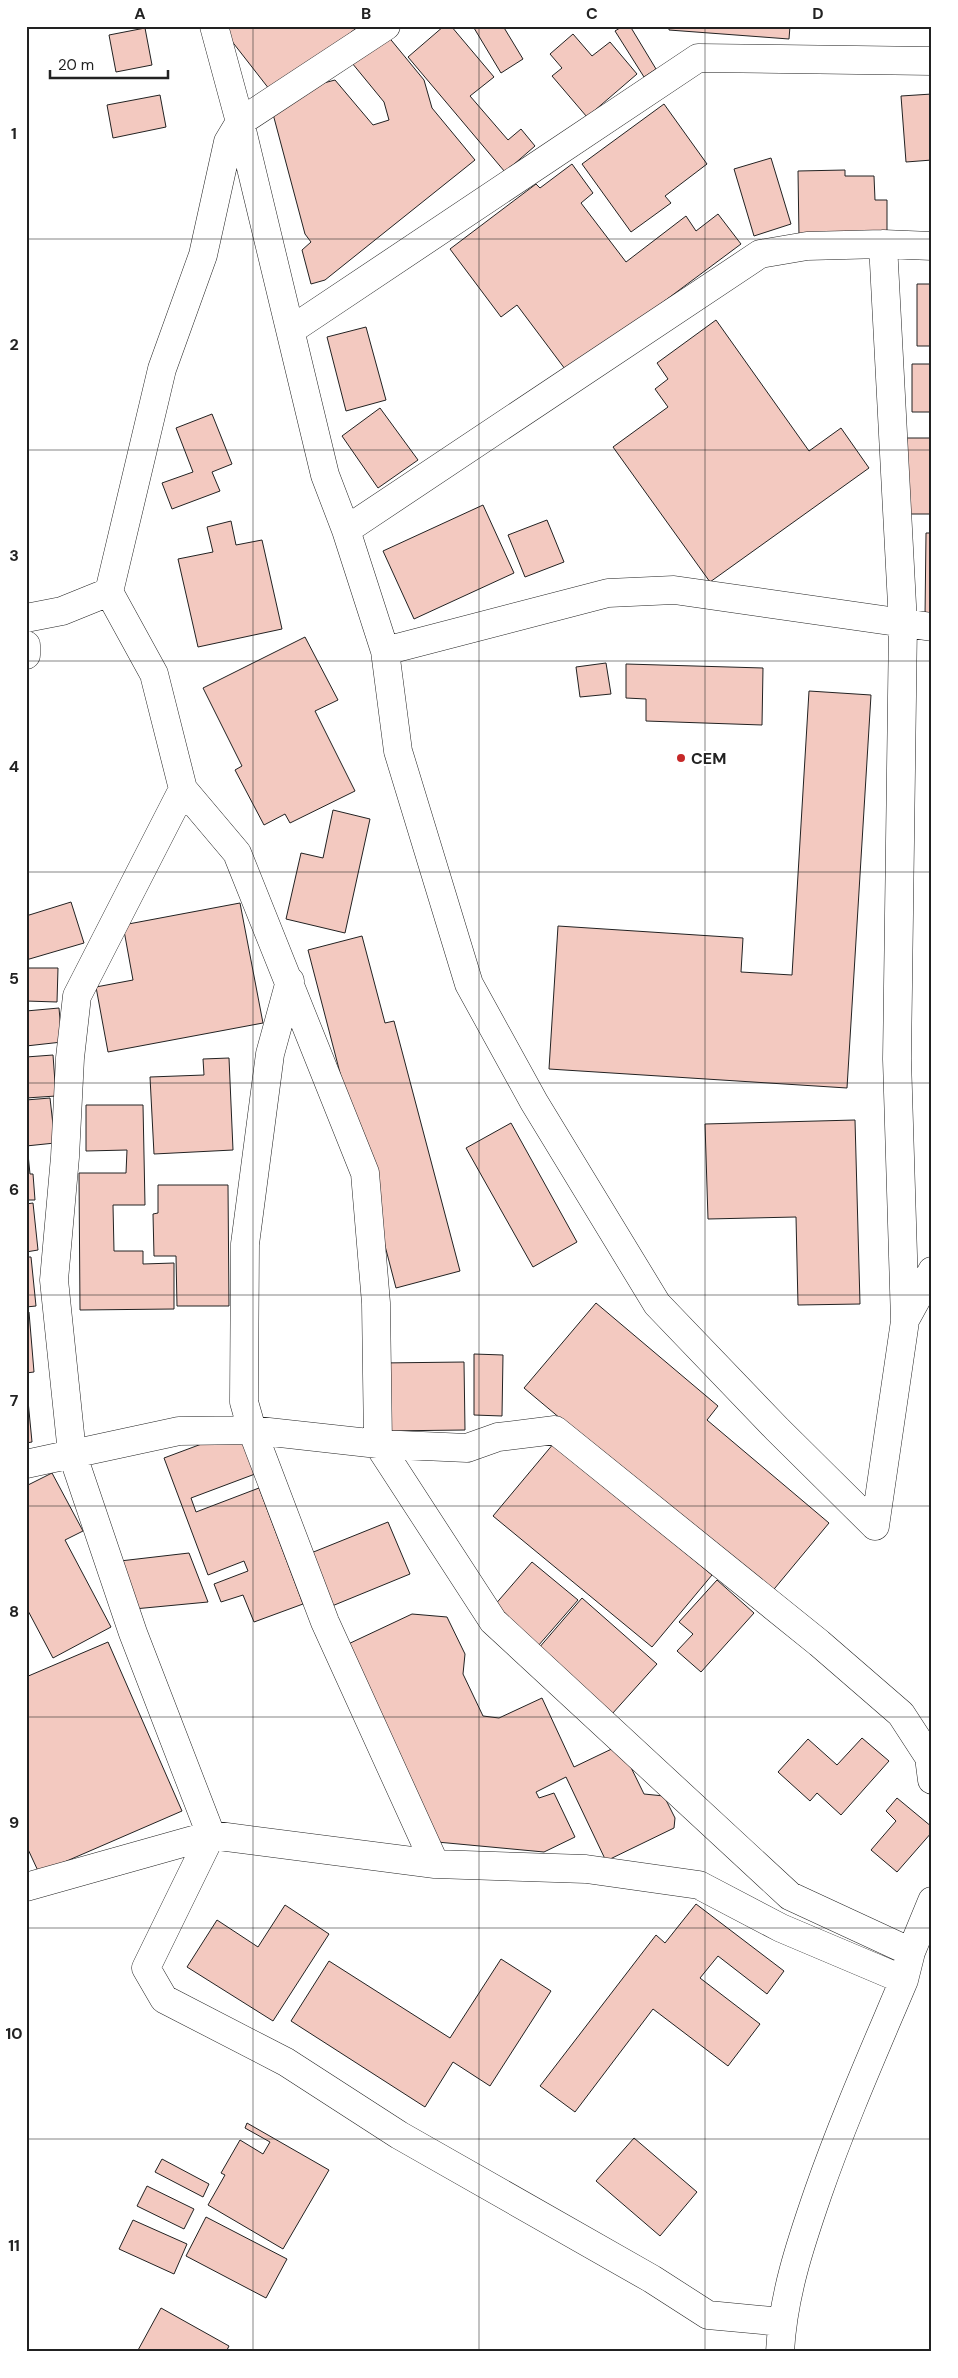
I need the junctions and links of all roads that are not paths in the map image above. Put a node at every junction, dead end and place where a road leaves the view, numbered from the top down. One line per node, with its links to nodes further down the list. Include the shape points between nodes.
1 (214, 26): 4 (street)
2 (386, 26): 4 (street)
3 (932, 61): 7 (street, via 698,58)
4 (240, 122): 7 (street); 9 (street, via 228,142 203,254 162,369)
5 (883, 244): 6 (street); 8 (street, via 807,246 760,254); 11 (street)
6 (932, 246)
7 (291, 330): 8 (street, via 325,475)
8 (346, 530): 14 (street)
9 (109, 592): 10 (street, via 62,611); 16 (street, via 154,674)
10 (26, 618)
11 (903, 624): 12 (street); 14 (street, via 674,590 608,593); 19 (street, via 897,1059)
12 (932, 627)
13 (26, 645): 15 (street)
14 (384, 651): 19 (street, via 398,751 469,984 534,1102 656,1304 875,1526)
15 (26, 655)
16 (182, 789): 17 (street, via 237,853); 22 (street, via 78,996 70,1058 54,1280)
17 (290, 982): 20 (street, via 270,1054 246,1244 244,1402); 21 (street, via 365,1173 376,1303)
18 (932, 1270): 19 (street)
19 (905, 1321)
20 (252, 1430): 21 (street); 22 (street, via 179,1432); 26 (street, via 325,1622)
21 (378, 1444): 24 (street, via 467,1448 498,1437 555,1430 819,1643 901,1714 929,1757); 29 (street, via 493,1621 790,1896)
22 (72, 1453): 23 (street); 25 (street, via 133,1633)
23 (26, 1464)
24 (932, 1780)
25 (211, 1835): 26 (street); 27 (street); 31 (street, via 146,1968 164,1999 286,2062 399,2135 643,2274 708,2315)
26 (435, 1864): 30 (street, via 586,1869 699,1885 780,1928)
27 (27, 1884)
28 (932, 1901): 29 (street)
29 (911, 1952): 30 (street)
30 (904, 1980): 31 (street, via 836,2143 797,2253)
31 (782, 2322): 32 (street)
32 (780, 2352)

